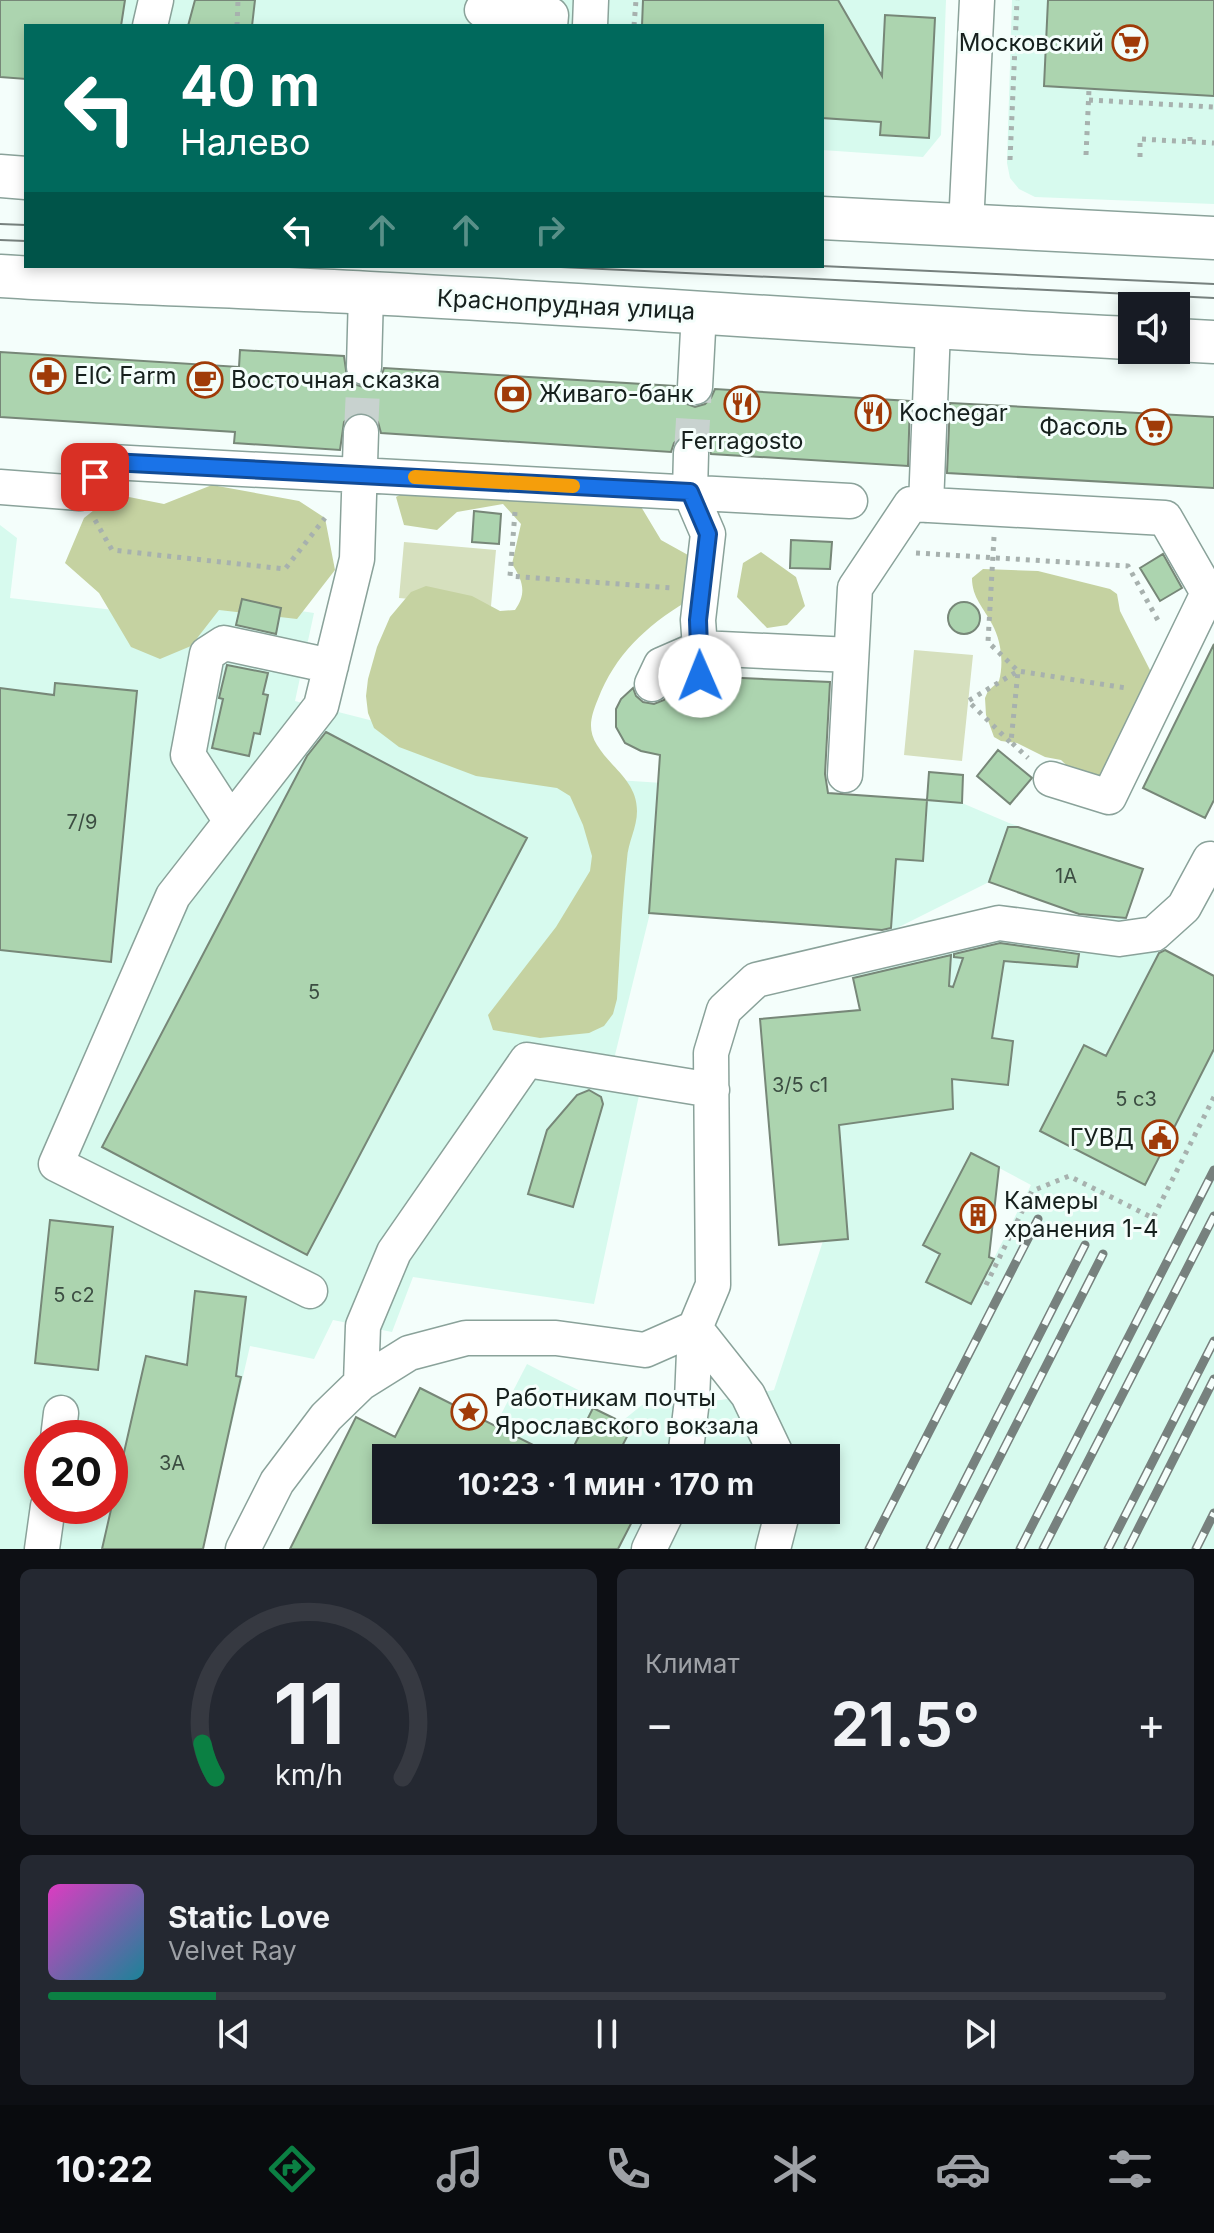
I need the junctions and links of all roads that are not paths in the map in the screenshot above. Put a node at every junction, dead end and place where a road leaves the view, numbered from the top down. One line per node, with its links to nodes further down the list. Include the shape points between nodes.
1 (156, 0): 5 (street)
2 (591, 0): 7 (street)
3 (977, 0): 11 (street)
4 (482, 10): 6 (street, via 551,15)
5 (150, 24)
6 (550, 24)
7 (590, 24)
8 (0, 176): 9 (main road)
9 (24, 178)
10 (824, 218): 11 (main road)
11 (966, 226): 12 (main road)
12 (1214, 238)
13 (0, 276): 14 (main road, Краснопрудная улица)
14 (366, 293): 15 (main road, Краснопрудная улица); 20 (street)
15 (699, 312): 16 (main road, Краснопрудная улица); 21 (street)
16 (933, 329): 17 (main road, Краснопрудная улица); 28 (street)
17 (1118, 337)
18 (1190, 341): 19 (main road)
19 (1214, 342)
20 (364, 367)
21 (695, 387)
22 (361, 432): 24 (street)
23 (691, 453): 26 (street)
24 (360, 473): 25 (street, via 111,462 80,493); 26 (street); 31 (street, via 357,559)
25 (0, 487)
26 (690, 492): 27 (street); 30 (street, via 708,534 698,620)
27 (850, 501)
28 (926, 505): 29 (street, via 911,504 855,588); 34 (street, via 1165,518 1208,593 1109,797)
29 (851, 655): 30 (street); 33 (street)
30 (700, 662): 32 (street, via 661,665)
31 (331, 666): 35 (street, via 321,706); 35 (street, via 224,643 207,654 188,755)
32 (652, 684)
33 (845, 775)
34 (1051, 779)
35 (230, 820): 38 (street, via 173,896 56,1164)
36 (1210, 859): 37 (street, via 1184,907 1154,934 1119,939 999,923 756,980 724,1010 711,1053)
37 (712, 1090): 39 (street, via 713,1285); 40 (street, via 527,1060 394,1252 363,1326)
38 (310, 1291)
39 (695, 1328): 40 (street, via 645,1350 556,1338 466,1338 409,1353); 41 (street); 42 (street, via 748,1395)
40 (361, 1383): 47 (street, via 326,1417 277,1482)
41 (687, 1444)
42 (771, 1444)
43 (45, 1524): 46 (street)
44 (661, 1524): 48 (street)
45 (779, 1524): 49 (street)
46 (42, 1549)
47 (243, 1549)
48 (649, 1549)
49 (773, 1549)

